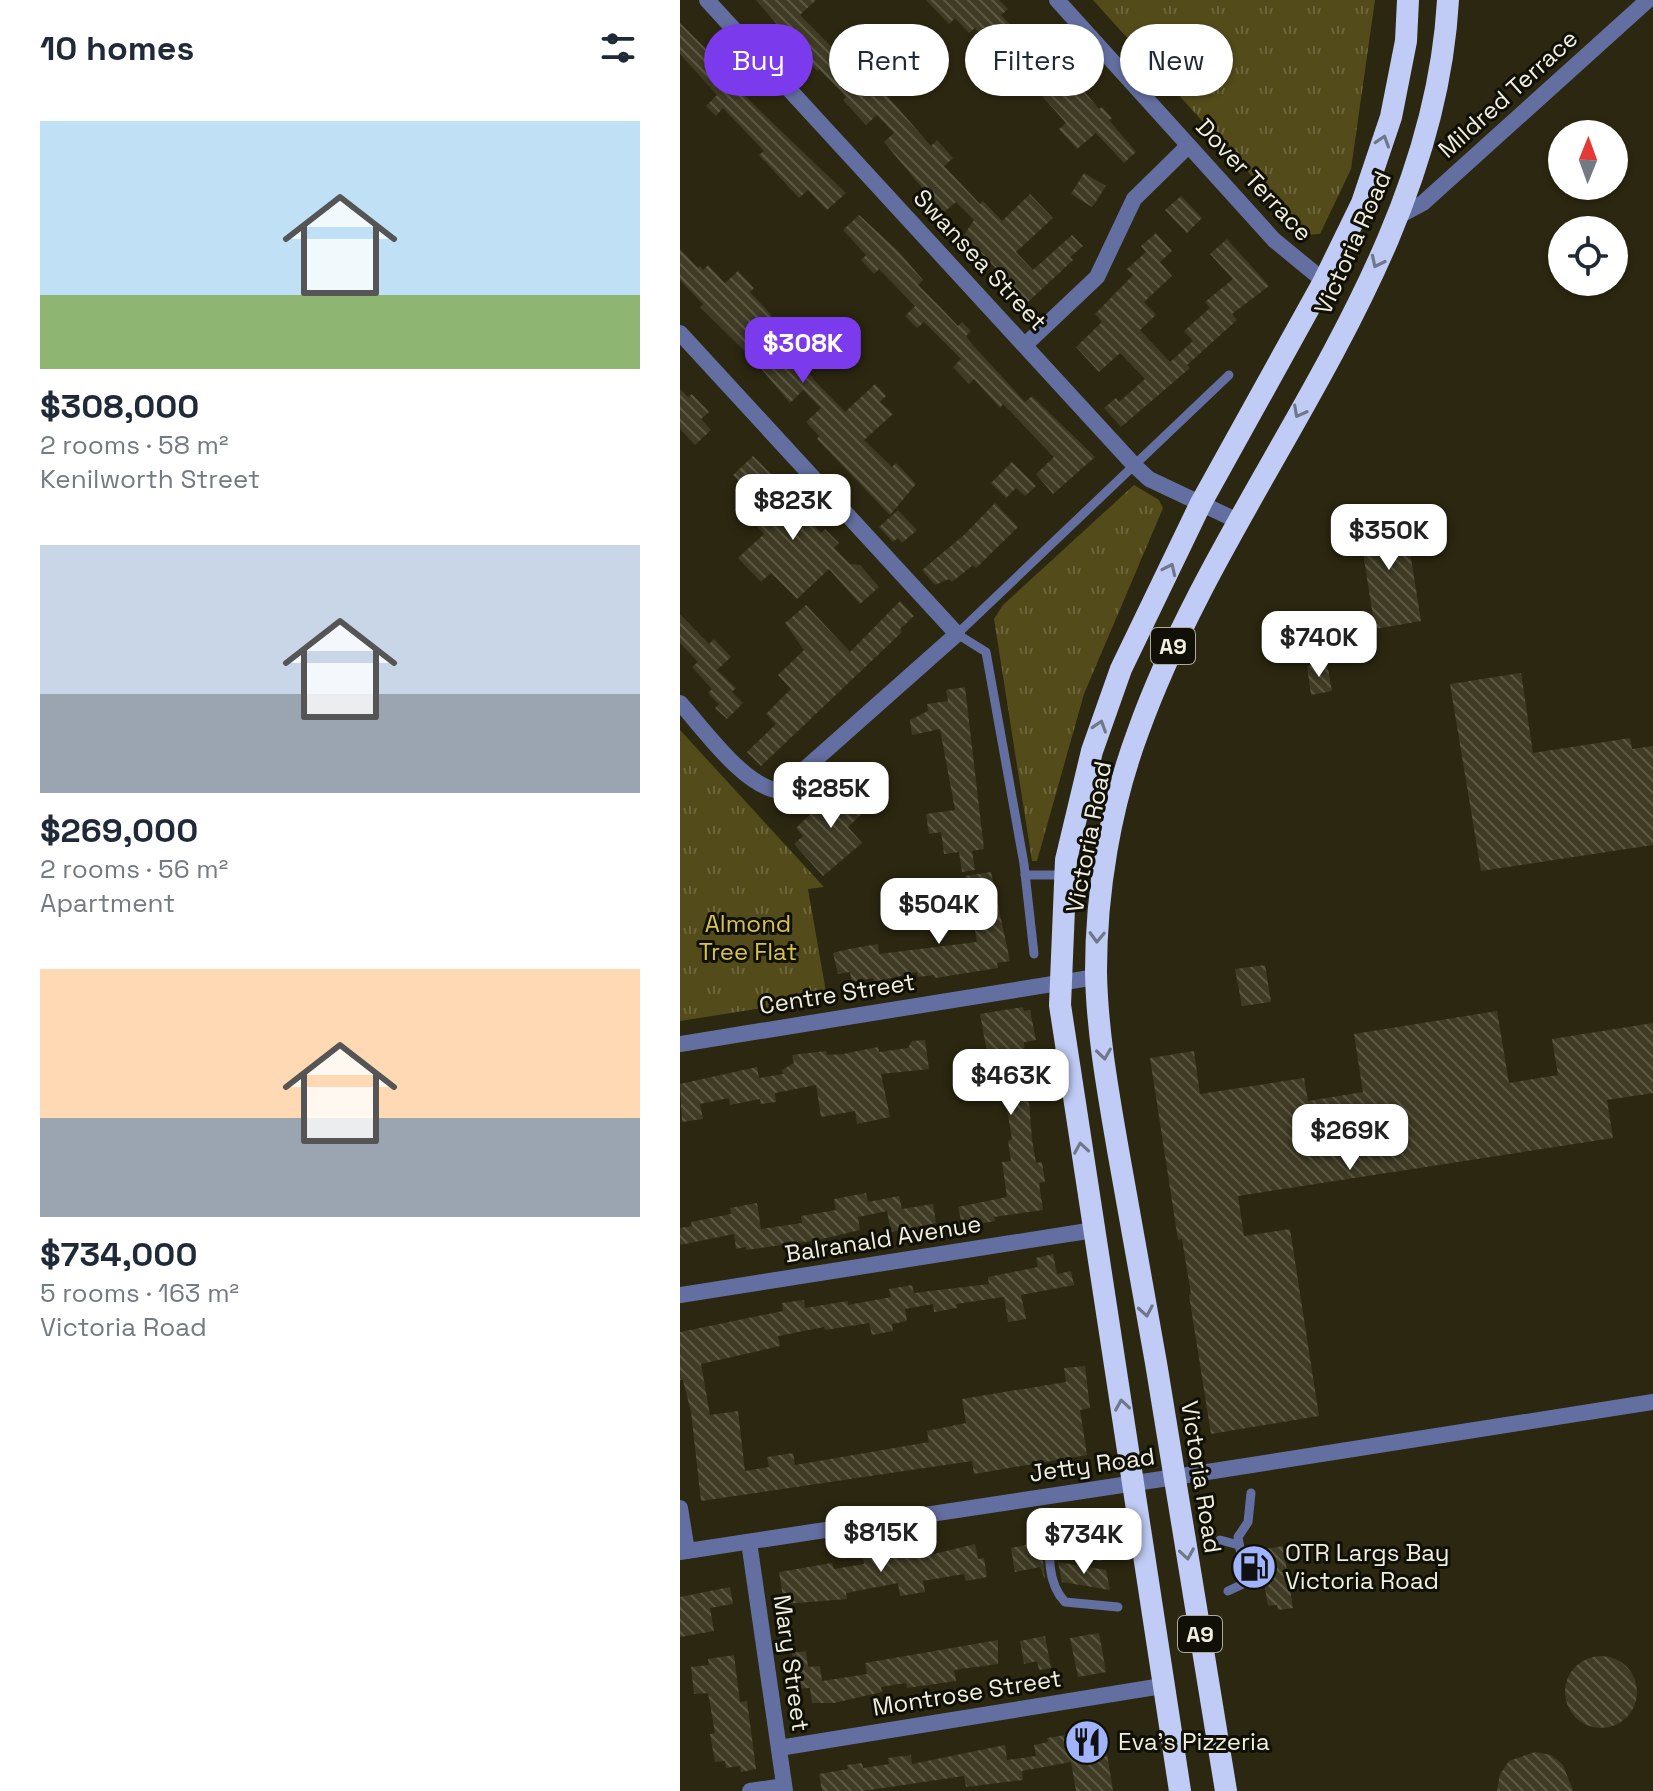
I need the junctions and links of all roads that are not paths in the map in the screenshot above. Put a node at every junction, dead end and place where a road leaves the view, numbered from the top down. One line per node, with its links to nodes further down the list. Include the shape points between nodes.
1 (707, 0): 10 (street, Swansea Street)
2 (1057, 0): 6 (street, Dover Terrace)
3 (1408, 0): 8 (highway, Victoria Road / A9, one-way to 3, via 1362,203 1391,117)
4 (1448, 0): 7 (highway, Victoria Road / A9, via 1431,117)
5 (1648, 0): 7 (street, Mildred Terrace, via 1423,203)
6 (1188, 146): 8 (street, Dover Terrace, via 1274,240); 10 (street, via 1134,199 1097,277)
7 (1397, 217): 14 (highway, Victoria Road / A9, one-way to 14)
8 (1324, 281): 13 (highway, Victoria Road / A9)
9 (680, 333): 15 (street)
10 (1025, 345): 12 (street, Swansea Street)
11 (1229, 375): 12 (lane)
12 (1135, 466): 13 (street, Swansea Street, via 1149,479); 15 (lane)
13 (1201, 503): 14 (street, Swansea Street); 18 (highway, Victoria Road / A9, one-way to 13, via 1080,794 1106,708)
14 (1240, 522): 20 (highway, Victoria Road / A9, one-way to 20, via 1167,658 1136,736 1098,907)
15 (957, 634): 16 (street, via 780,791 767,790 749,778); 17 (lane, Victoria Road, via 986,652)
16 (680, 703)
17 (1025, 875): 18 (lane); 19 (lane, Victoria Road)
18 (1065, 875): 21 (highway, Victoria Road / A9)
19 (1034, 954)
20 (1096, 977): 21 (street, Centre Street); 26 (highway, Victoria Road / A9, one-way to 26, via 1110,1103)
21 (1060, 982): 22 (street, Centre Street); 23 (highway, Victoria Road / A9, one-way to 21)
22 (680, 1044)
23 (1094, 1230): 24 (street, Balranald Avenue); 27 (highway, Victoria Road / A9, one-way to 23)
24 (680, 1295)
25 (1653, 1402): 26 (street, Jetty Road)
26 (1175, 1477): 27 (street, Jetty Road); 42 (highway, Victoria Road / A9, one-way to 42)
27 (1135, 1482): 31 (street, Jetty Road); 37 (highway, Victoria Road / A9)
28 (1251, 1493): 32 (lane)
29 (680, 1508): 34 (street)
30 (1220, 1540): 32 (lane)
31 (749, 1542): 34 (street, Jetty Road); 38 (street, Mary Street)
32 (1239, 1545): 35 (lane, via 1245,1578)
33 (1115, 1550): 36 (lane, via 1100,1556 1084,1554 1075,1533 1061,1532 1051,1549 1053,1590 1065,1602)
34 (684, 1552)
35 (1228, 1591)
36 (1118, 1607)
37 (1162, 1686): 38 (street, Montrose Street); 41 (highway, Victoria Road / A9)
38 (779, 1748): 39 (street, Mary Street)
39 (784, 1788): 40 (street)
40 (750, 1791)
41 (1180, 1791)
42 (1226, 1791)

